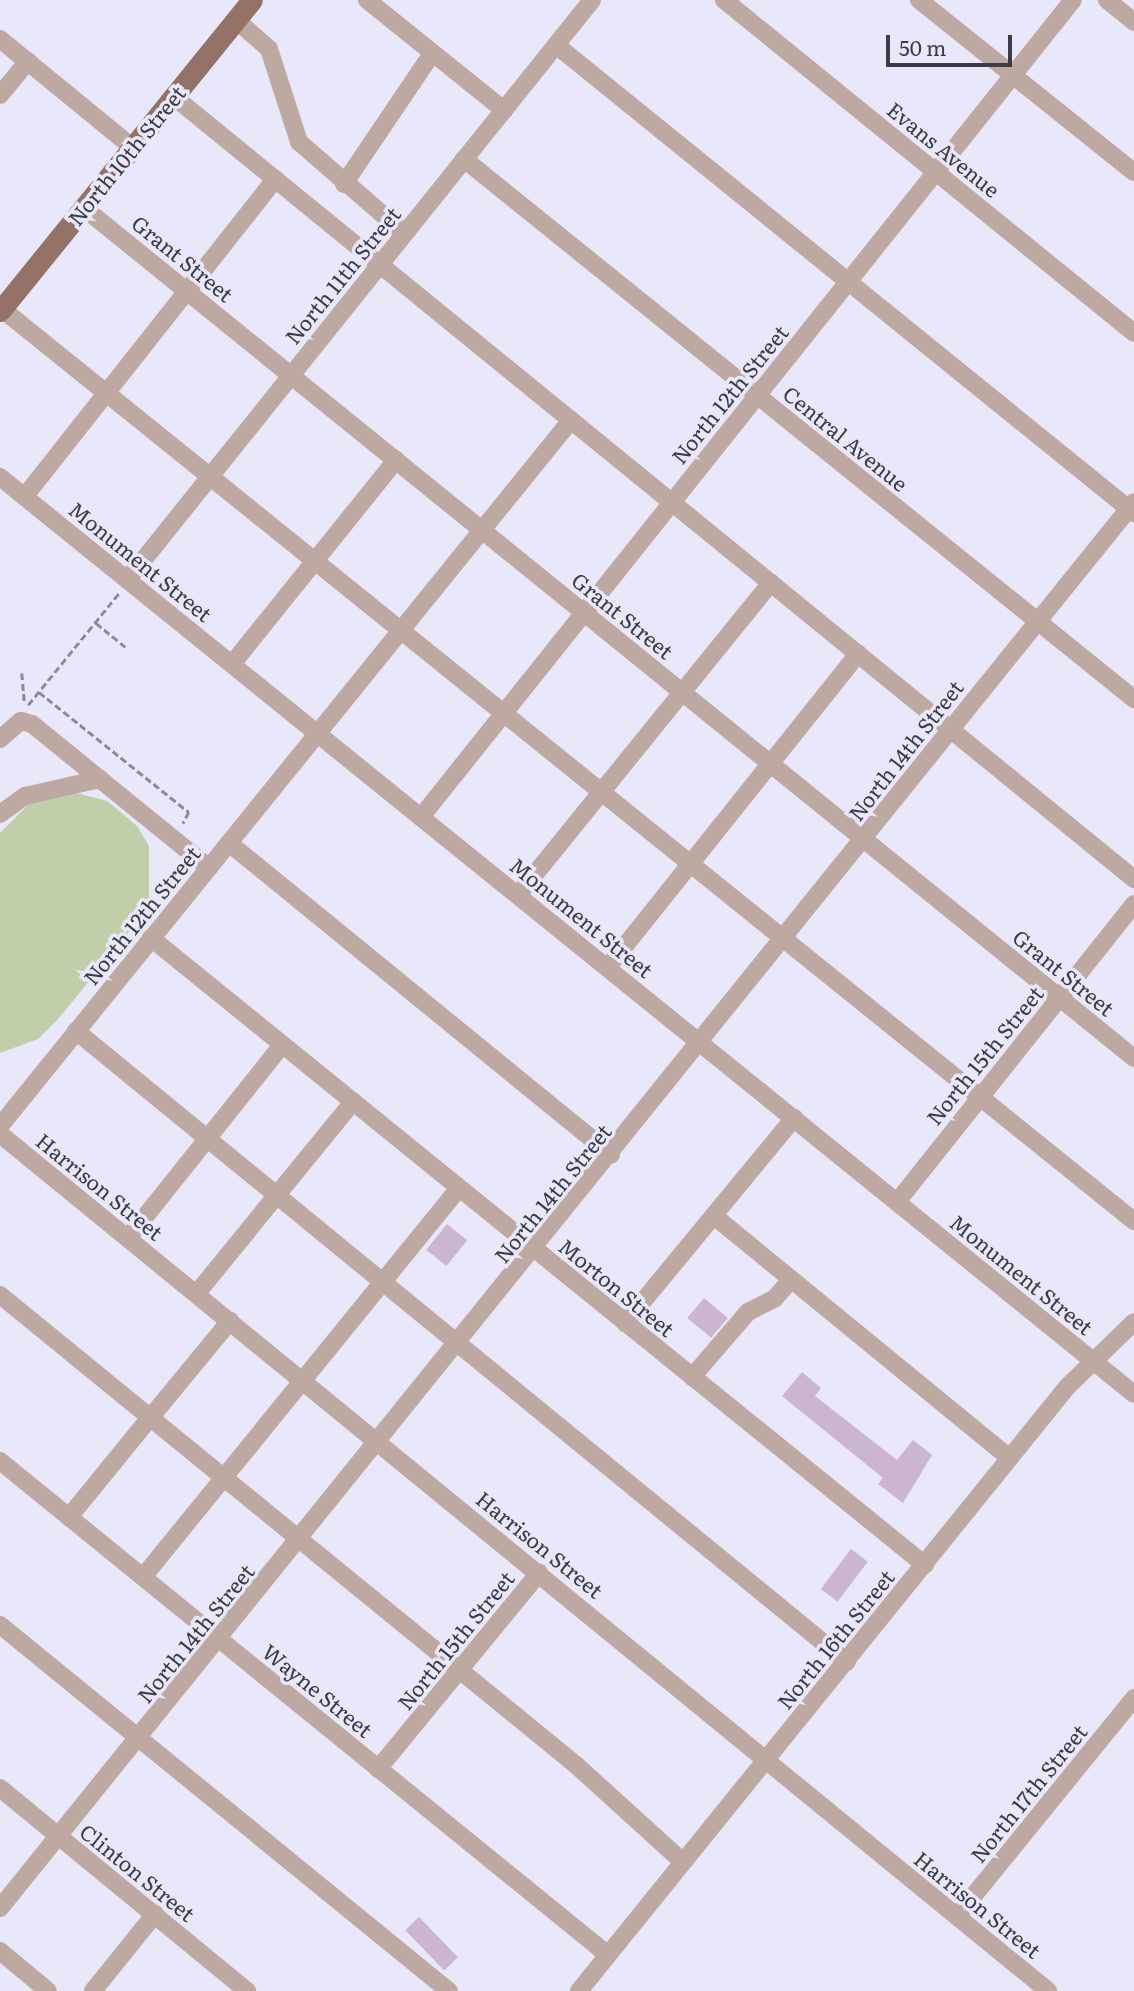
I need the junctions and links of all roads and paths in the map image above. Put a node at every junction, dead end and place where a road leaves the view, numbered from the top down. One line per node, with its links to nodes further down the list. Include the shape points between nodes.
1 (252, 0): 8 (main road, North 10th Street)
2 (367, 0): 12 (street)
3 (592, 0): 11 (street, North 11th Street)
4 (724, 0): 20 (street, Evans Avenue)
5 (919, 0): 14 (street)
6 (1073, 0): 14 (street, North 12th Street)
7 (1107, 0): 9 (street)
8 (236, 20): 16 (main road, North 10th Street); 23 (street, via 269,49 299,142)
9 (1134, 22)
10 (0, 38): 13 (street)
11 (556, 45): 17 (street, North 11th Street); 27 (street)
12 (431, 55): 17 (street); 23 (street)
13 (28, 61): 15 (street); 18 (street)
14 (1013, 75): 20 (street, North 12th Street); 21 (street)
15 (0, 95)
16 (173, 96): 18 (main road, North 10th Street); 22 (street)
17 (504, 110): 19 (street, North 11th Street)
18 (132, 147): 24 (main road, North 10th Street)
19 (464, 159): 25 (street, North 11th Street); 33 (street, Central Avenue)
20 (936, 172): 27 (street, North 12th Street); 30 (street, Evans Avenue)
21 (1134, 172)
22 (275, 179): 26 (street); 28 (street)
23 (344, 184): 25 (street)
24 (84, 208): 28 (street, Grant Street); 29 (main road, North 10th Street)
25 (404, 233): 26 (street, North 11th Street)
26 (380, 264): 31 (street, North 11th Street); 34 (street)
27 (848, 282): 33 (street, North 12th Street); 40 (street)
28 (186, 291): 31 (street, Grant Street); 32 (street)
29 (1, 310): 32 (street)
30 (1134, 333)
31 (290, 375): 35 (street, Grant Street); 37 (street, North 11th Street)
32 (106, 393): 37 (street); 38 (street)
33 (757, 396): 39 (street, North 12th Street); 46 (street, Central Avenue)
34 (570, 420): 39 (street); 41 (street, North 12th Street)
35 (396, 460): 41 (street, Grant Street); 42 (street)
36 (0, 477): 38 (street, Monument Street)
37 (209, 477): 42 (street); 43 (street, North 11th Street)
38 (25, 496): 43 (street, Monument Street)
39 (672, 502): 44 (street); 45 (street, North 12th Street)
40 (1132, 508): 46 (street, North 14th Street)
41 (482, 530): 45 (street, Grant Street); 48 (street, North 12th Street)
42 (315, 562): 48 (street); 51 (street)
43 (128, 579): 47 (path); 51 (street, Monument Street)
44 (771, 583): 50 (street); 54 (street)
45 (584, 613): 54 (street, Grant Street); 56 (street, North 12th Street)
46 (1038, 622): 55 (street, Central Avenue); 57 (street, North 14th Street)
47 (96, 623): 49 (path); 53 (path)
48 (401, 631): 56 (street); 58 (street, North 12th Street)
49 (126, 647)
50 (858, 654): 57 (street); 60 (street)
51 (232, 664): 58 (street, Monument Street)
52 (22, 673): 53 (path, via 25,709)
53 (39, 692): 65 (path, via 189,812)
54 (682, 692): 60 (street, Grant Street); 62 (street)
55 (1134, 699)
56 (504, 713): 62 (street); 64 (street, North 12th Street)
57 (950, 729): 66 (street, North 14th Street); 70 (street)
58 (318, 734): 64 (street, Monument Street); 67 (street, North 12th Street)
59 (0, 739): 61 (street, via 21,721 32,724)
60 (770, 764): 66 (street, Grant Street); 68 (street)
61 (100, 779): 63 (street, via 38,791); 65 (street)
62 (601, 792): 68 (street); 71 (street)
63 (0, 814)
64 (421, 817): 71 (street, Monument Street)
65 (172, 838): 69 (street)
66 (864, 839): 74 (street, North 14th Street); 76 (street, Grant Street)
67 (229, 843): 69 (street, North 12th Street); 87 (street)
68 (691, 864): 74 (street); 75 (street)
69 (209, 868): 73 (street, North 12th Street)
70 (1134, 879)
71 (518, 895): 75 (street, Monument Street)
72 (1134, 904): 76 (street, North 15th Street)
73 (151, 938): 77 (street, North 12th Street); 79 (street, Morton Street)
74 (784, 939): 78 (street, North 14th Street); 81 (street)
75 (608, 967): 78 (street, Monument Street)
76 (1059, 998): 80 (street, Grant Street); 81 (street, North 15th Street)
77 (76, 1031): 84 (street, North 12th Street); 86 (street)
78 (702, 1043): 83 (street, Monument Street); 87 (street, North 14th Street)
79 (282, 1045): 82 (street, Morton Street); 86 (street)
80 (1134, 1058)
81 (980, 1097): 90 (street, North 15th Street); 92 (street)
82 (352, 1102): 88 (street, Morton Street); 89 (street)
83 (793, 1118): 90 (street, Monument Street); 91 (street)
84 (0, 1126)
85 (0, 1134): 93 (street, Harrison Street)
86 (205, 1138): 89 (street); 93 (street)
87 (611, 1155): 94 (street, North 14th Street)
88 (459, 1188): 94 (street, Morton Street); 96 (street)
89 (277, 1196): 96 (street); 97 (street)
90 (897, 1202): 103 (street, Monument Street)
91 (714, 1216): 95 (street); 101 (street)
92 (1134, 1221)
93 (128, 1238): 97 (street, Harrison Street)
94 (535, 1250): 101 (street, Morton Street); 102 (street, North 14th Street)
95 (790, 1281): 104 (street, via 775,1298 748,1312); 109 (street)
96 (382, 1282): 102 (street); 105 (street)
97 (197, 1293): 99 (street, Harrison Street)
98 (0, 1295): 107 (street)
99 (230, 1321): 105 (street, Harrison Street); 107 (street)
100 (1134, 1322): 103 (street, North 16th Street)
101 (625, 1323): 104 (street, Morton Street)
102 (459, 1345): 108 (street, North 14th Street); 119 (street)
103 (1097, 1364): 106 (street, Monument Street); 109 (street, North 16th Street, via 1068,1387)
104 (692, 1377): 114 (street, Morton Street)
105 (303, 1380): 108 (street, Harrison Street); 111 (street)
106 (1134, 1394)
107 (147, 1422): 111 (street); 112 (street)
108 (380, 1442): 113 (street, North 14th Street); 115 (street, Harrison Street)
109 (1010, 1458): 114 (street, North 16th Street)
110 (0, 1461): 112 (street, Wayne Street)
111 (223, 1478): 113 (street); 116 (street)
112 (69, 1517): 116 (street, Wayne Street)
113 (300, 1540): 118 (street, North 14th Street); 120 (street)
114 (925, 1565): 119 (street, North 16th Street)
115 (539, 1573): 120 (street, North 15th Street); 123 (street, Harrison Street)
116 (143, 1577): 118 (street, Wayne Street)
117 (0, 1625): 122 (street)
118 (219, 1640): 122 (street, North 14th Street); 124 (street, Wayne Street)
119 (847, 1662): 123 (street, North 16th Street)
120 (458, 1671): 124 (street, North 15th Street); 127 (street)
121 (1134, 1698): 130 (street, North 17th Street)
122 (139, 1738): 126 (street, North 14th Street); 136 (street)
123 (766, 1760): 127 (street, North 16th Street); 130 (street, Harrison Street)
124 (379, 1769): 132 (street, Wayne Street)
125 (0, 1788): 126 (street, Clinton Street)
126 (60, 1837): 128 (street, North 14th Street); 129 (street, Clinton Street)
127 (683, 1862): 132 (street, North 16th Street)
128 (0, 1908)
129 (155, 1914): 134 (street); 135 (street, Clinton Street)
130 (957, 1916): 138 (street, Harrison Street)
131 (0, 1951): 133 (street)
132 (608, 1955): 137 (street, North 16th Street)
133 (48, 1991)
134 (93, 1991)
135 (247, 1991)
136 (449, 1991)
137 (579, 1991)
138 (1048, 1991)

